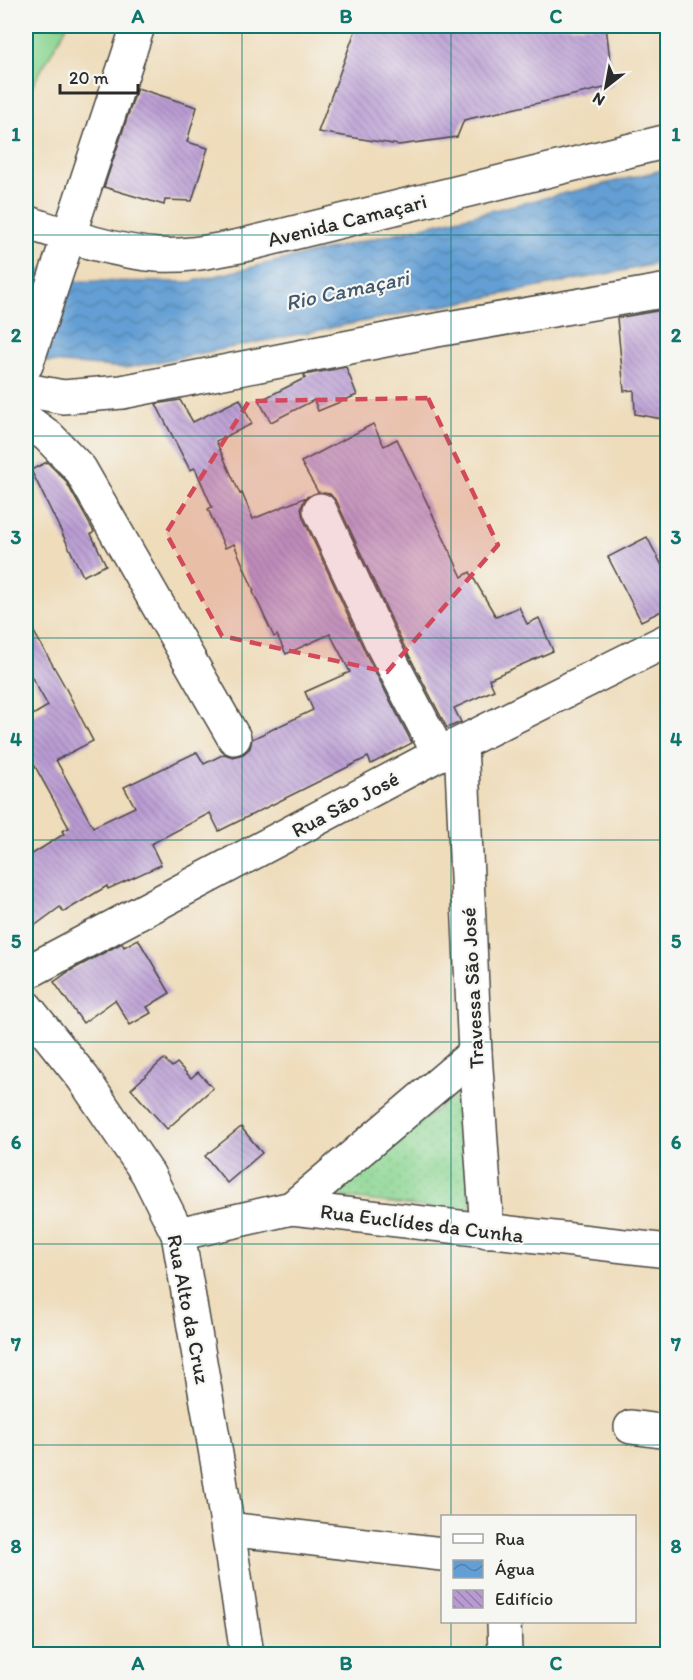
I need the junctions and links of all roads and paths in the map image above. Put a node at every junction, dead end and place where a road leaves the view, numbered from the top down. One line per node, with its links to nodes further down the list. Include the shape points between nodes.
1 (138, 26): 4 (street)
2 (668, 141): 4 (street, Avenida Camaçari, via 196,254 157,255 109,246)
3 (26, 222): 4 (street, Avenida Camaçari)
4 (64, 249): 6 (street)
5 (668, 290): 7 (street, via 431,331 122,392 63,397)
6 (26, 365)
7 (26, 390)
8 (26, 420): 11 (street, via 80,469)
9 (320, 510): 12 (street, via 384,648)
10 (668, 640): 12 (street, Rua São José)
11 (234, 738)
12 (450, 749): 13 (street, Rua São José); 15 (street, Travessa São José)
13 (26, 973)
14 (26, 1007): 18 (street, Rua Alto da Cruz, via 83,1078 148,1174)
15 (475, 1053): 16 (street); 17 (street, Travessa São José)
16 (292, 1208): 17 (street, Rua Euclídes da Cunha); 18 (street, Rua Euclídes da Cunha)
17 (487, 1231): 19 (street, Rua Euclídes da Cunha)
18 (178, 1234): 22 (street, Rua Alto da Cruz)
19 (668, 1251)
20 (631, 1427): 21 (street)
21 (668, 1432)
22 (228, 1529): 23 (street); 25 (street, Rua Alto da Cruz)
23 (441, 1554)
24 (504, 1623): 26 (street)
25 (247, 1654)
26 (505, 1654)

